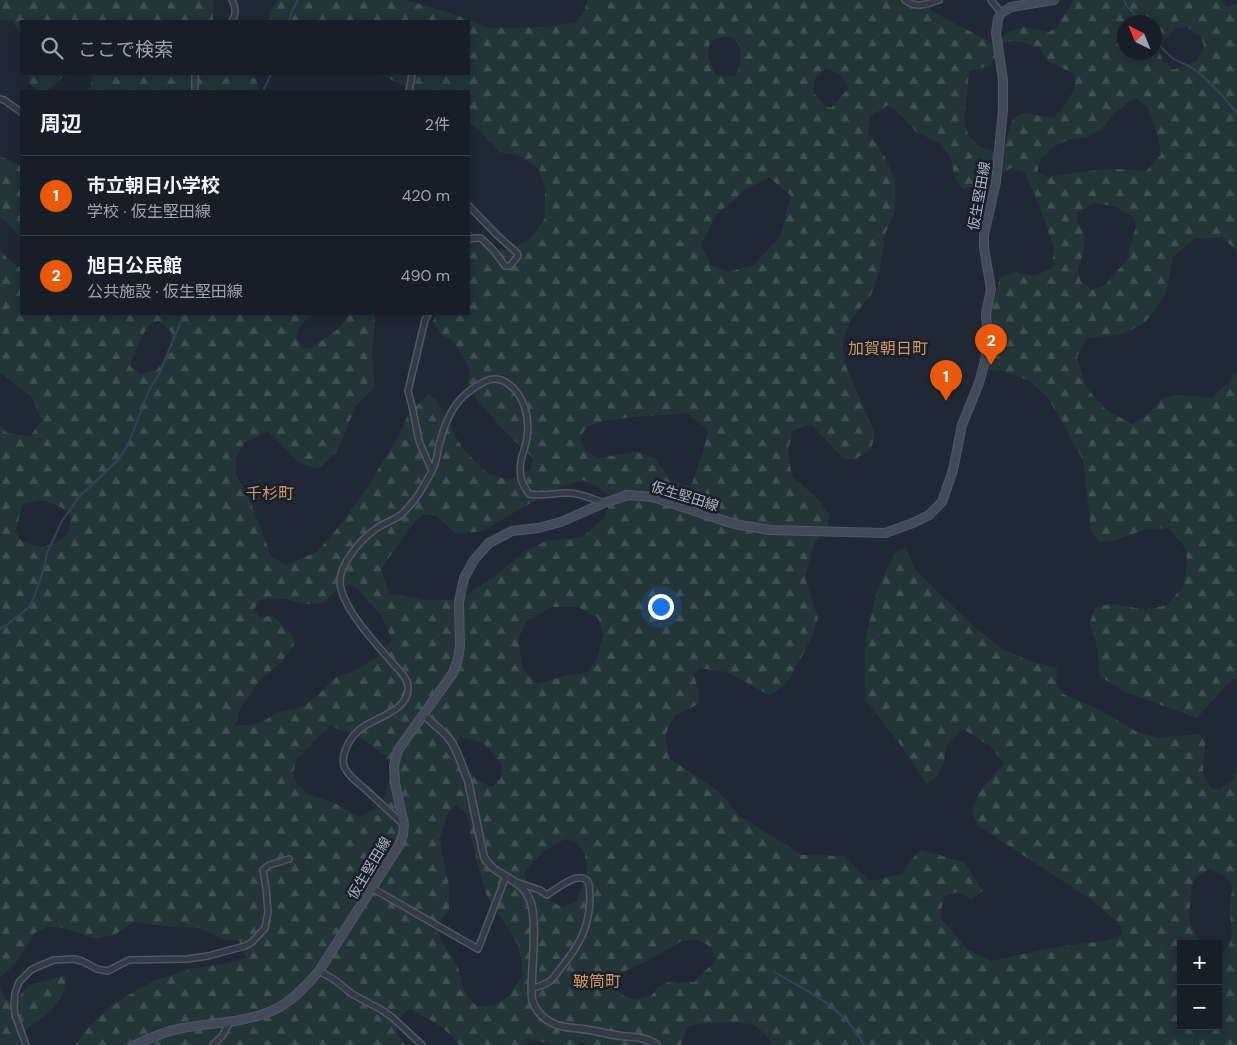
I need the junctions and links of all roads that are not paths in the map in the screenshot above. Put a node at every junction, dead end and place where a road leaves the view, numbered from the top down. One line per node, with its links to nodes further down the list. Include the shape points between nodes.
1 (232, 0): 7 (street, via 235,9)
2 (905, 0): 3 (street, via 917,5)
3 (939, 0)
4 (991, 0): 6 (street)
5 (1054, 0): 6 (main road, via 1011,7)
6 (1001, 14): 18 (main road, 仮生堅田線, via 996,33 1003,80 1002,125 996,182 984,235 991,289 986,314 988,340 979,383 962,425 953,470 942,502 921,519 885,533 770,530 734,524 653,498 628,495)
7 (233, 20)
8 (195, 75): 10 (street)
9 (412, 75): 11 (street)
10 (196, 90)
11 (409, 90)
12 (0, 99): 13 (street)
13 (20, 111)
14 (470, 207): 15 (street, via 518,256 510,266 505,266 481,238)
15 (470, 240)
16 (428, 315): 17 (street, via 408,391 419,442)
17 (432, 470): 18 (street, via 448,415 456,403 474,387 494,378 505,381 518,394 527,415 527,435 520,461 521,480 529,494 577,494); 20 (street, via 412,504 358,545 348,558 340,580 351,611 408,685 408,694 394,711 361,728 352,738 343,765)
18 (604, 503): 19 (main road, 仮生堅田線, via 561,522 512,531 489,543 474,560 461,589 458,659 453,674)
19 (424, 715): 20 (main road, 仮生堅田線, via 398,750 394,766); 22 (street, via 453,744 468,782 484,857 488,864)
20 (404, 825): 24 (main road, 仮生堅田線, via 398,848)
21 (289, 859): 28 (street, via 263,870 268,912 265,928 246,946 187,959 129,960 108,971 74,959 54,960 31,970 19,982 14,1006 14,1015)
22 (506, 876): 23 (street); 24 (street, via 478,949)
23 (518, 883): 26 (street, via 532,909); 26 (street, via 547,895 577,878 586,879 589,884 587,920 579,944 548,983)
24 (372, 888): 25 (main road, 仮生堅田線)
25 (319, 971): 27 (main road, 仮生堅田線, via 276,1009); 31 (street, via 382,1010)
26 (532, 988): 32 (street, via 532,999 542,1017 557,1025 641,1038)
27 (230, 1022): 29 (main road, 仮生堅田線, via 178,1029); 30 (street)
28 (26, 1045)
29 (135, 1045)
30 (214, 1045)
31 (422, 1045)
32 (656, 1045)

